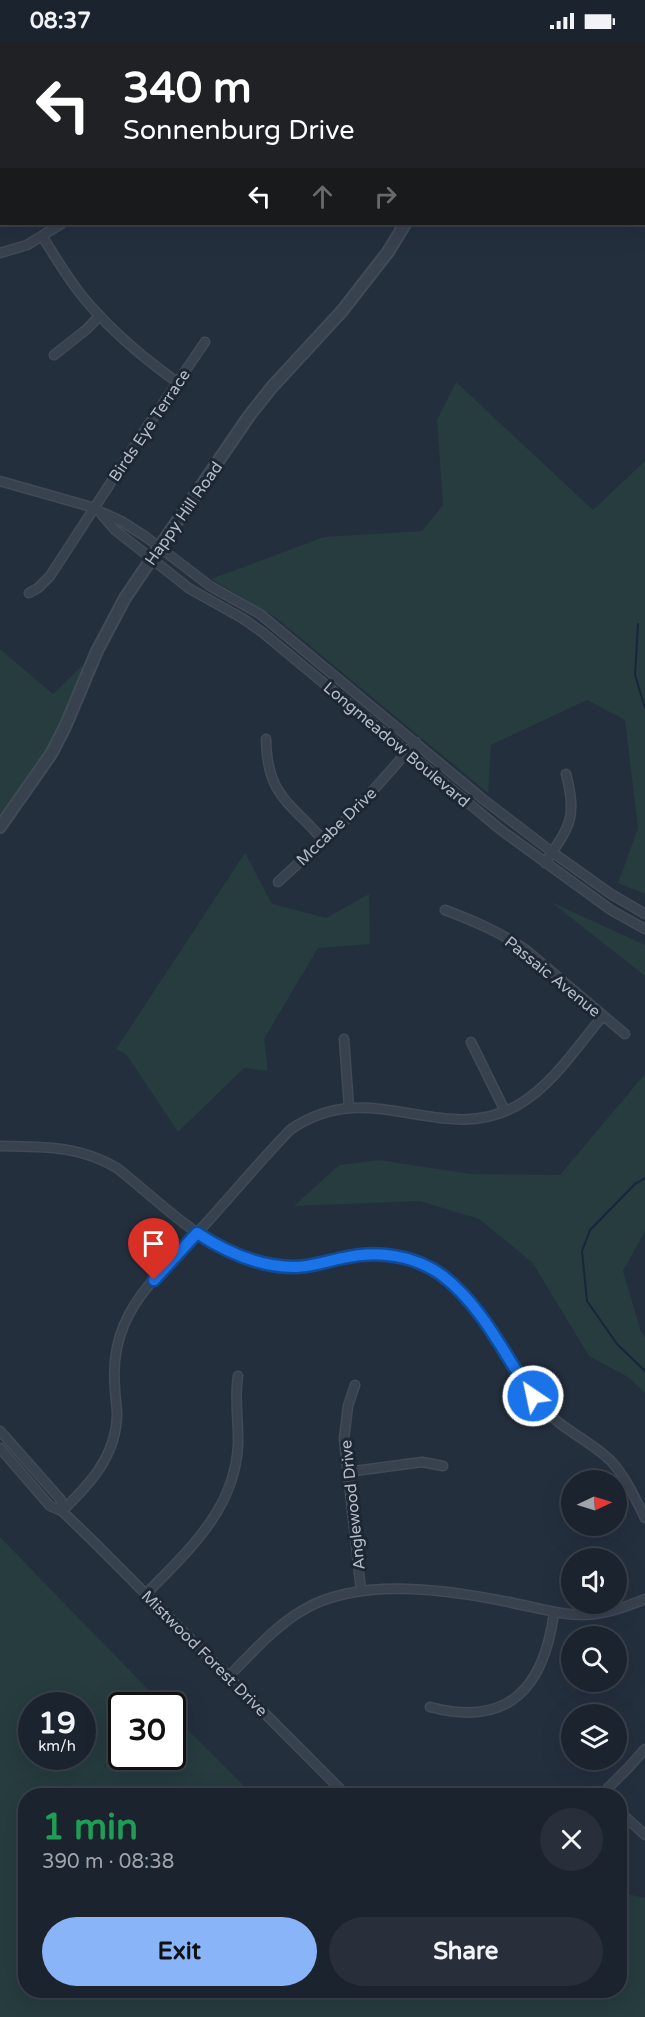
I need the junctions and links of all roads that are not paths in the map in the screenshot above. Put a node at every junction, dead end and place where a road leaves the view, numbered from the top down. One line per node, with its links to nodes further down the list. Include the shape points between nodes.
1 (59, 225): 3 (street)
2 (404, 225): 11 (street, Happy Hill Road, via 342,312 249,416)
3 (42, 236): 4 (street, via 18,249); 5 (street)
4 (0, 253)
5 (99, 316): 7 (street); 8 (street)
6 (205, 342): 8 (street, Birds Eye Terrace)
7 (54, 355)
8 (177, 382): 10 (street, Birds Eye Terrace)
9 (0, 481): 10 (street, Longmeadow Boulevard, via 72,500)
10 (97, 511): 11 (street, Longmeadow Boulevard, via 121,521); 12 (street, Longmeadow Boulevard); 13 (street, Birds Eye Terrace, via 50,576)
11 (159, 546): 12 (street, Happy Hill Road); 15 (street, Longmeadow Boulevard, via 210,586 277,627)
12 (152, 558): 16 (street, Longmeadow Boulevard, via 190,589 262,632); 18 (street, Happy Hill Road, via 97,651 51,754)
13 (29, 593)
14 (266, 739): 19 (street, via 268,768 279,794)
15 (416, 742): 16 (street, Mccabe Drive); 20 (street, Longmeadow Boulevard)
16 (407, 753): 19 (street, Mccabe Drive); 21 (street, Longmeadow Boulevard)
17 (566, 774): 20 (street, via 572,813)
18 (0, 827)
19 (323, 840): 22 (street, Mccabe Drive)
20 (552, 852): 21 (street); 24 (street, Longmeadow Boulevard)
21 (545, 863): 25 (street, Longmeadow Boulevard)
22 (278, 882)
23 (445, 910): 26 (street, Passaic Avenue, via 509,938)
24 (645, 914)
25 (645, 929)
26 (603, 1016): 27 (street, Passaic Avenue); 31 (street, via 544,1085)
27 (625, 1034)
28 (344, 1039): 30 (street)
29 (471, 1042): 31 (street)
30 (349, 1107): 31 (street, via 384,1108 457,1120); 33 (street, via 312,1117 290,1130)
31 (506, 1111)
32 (0, 1146): 33 (street, via 64,1148 93,1155 117,1168)
33 (197, 1233): 40 (street, via 152,1282 127,1318 114,1370 114,1438 96,1476); 41 (street, via 230,1253 267,1264 310,1266 375,1254 416,1262 442,1275 484,1319 521,1380 546,1411 617,1468)
34 (238, 1376): 43 (street, via 238,1446 225,1497 195,1545)
35 (355, 1385): 39 (street, Anglewood Drive, via 345,1423)
36 (0, 1431): 40 (street, Mistwood Forest Drive, via 61,1500)
37 (0, 1448): 40 (street, Mistwood Forest Drive, via 50,1506)
38 (442, 1466): 39 (street, via 422,1462)
39 (347, 1472): 42 (street, Anglewood Drive)
40 (62, 1512): 43 (street, Mistwood Forest Drive)
41 (645, 1518)
42 (361, 1590): 45 (street, via 470,1595); 46 (street, via 321,1601 297,1614)
43 (146, 1593): 46 (street, Mistwood Forest Drive)
44 (645, 1599): 45 (street, via 603,1614)
45 (555, 1613): 47 (street, via 543,1660 529,1684 514,1699 477,1713)
46 (229, 1676): 49 (street, Mistwood Forest Drive)
47 (430, 1707)
48 (645, 1749): 50 (street)
49 (339, 1788)
50 (609, 1788)
51 (627, 1818): 52 (street)
52 (645, 1835)

